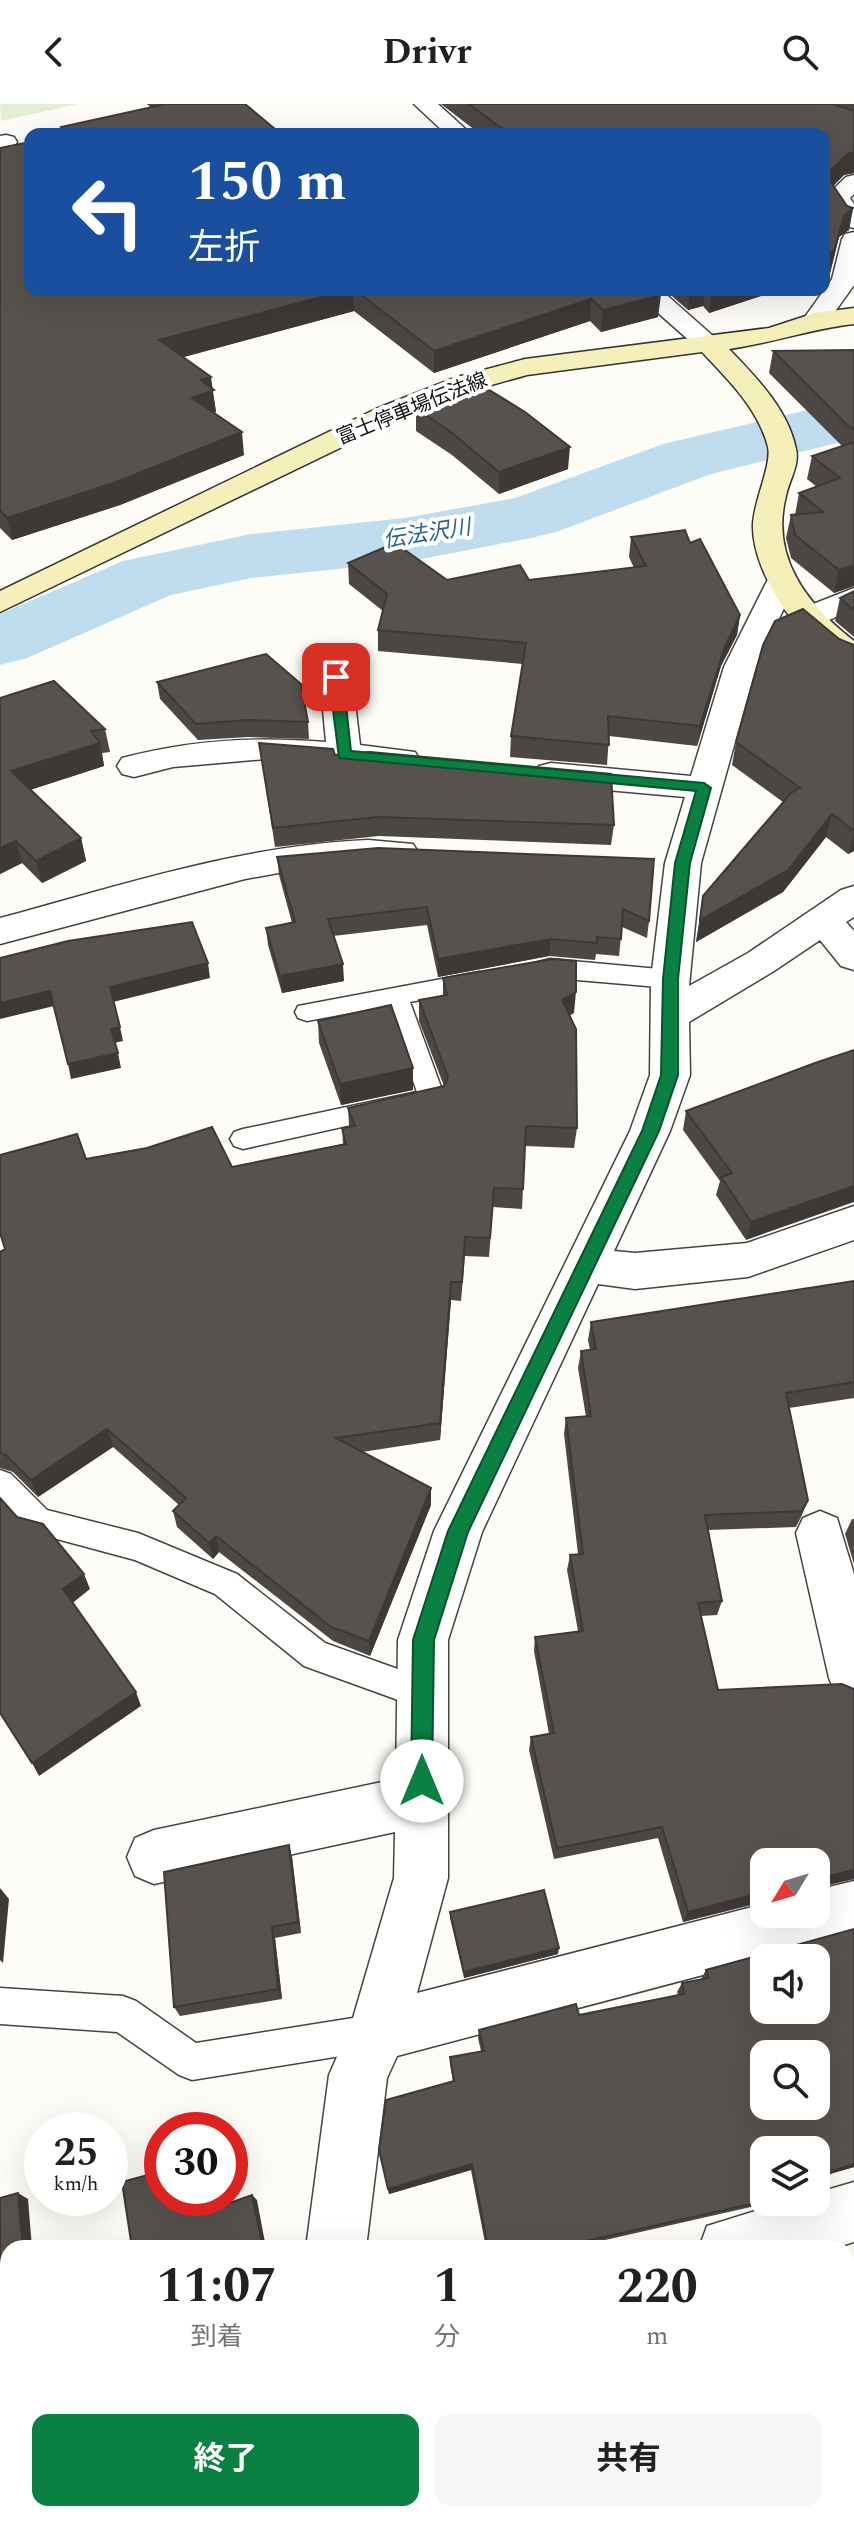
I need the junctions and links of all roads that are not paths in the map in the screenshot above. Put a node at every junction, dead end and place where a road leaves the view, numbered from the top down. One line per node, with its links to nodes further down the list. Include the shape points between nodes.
1 (428, 104): 2 (street)
2 (454, 128)
3 (854, 182): 4 (street, via 837,197)
4 (854, 221)
5 (854, 239): 8 (street, via 845,280)
6 (652, 296): 9 (street)
7 (854, 316): 8 (main road, 富士停車場伝法線)
8 (815, 321): 9 (main road, 富士停車場伝法線, via 773,335)
9 (708, 343): 11 (main road, via 751,387 777,436 769,557); 12 (main road, 富士停車場伝法線, via 525,367 467,383 388,414)
10 (854, 597): 11 (street)
11 (795, 601): 13 (main road); 19 (street, via 740,667)
12 (0, 603)
13 (854, 657)
14 (336, 677): 15 (street)
15 (344, 755): 16 (street); 17 (street, via 266,748 173,756)
16 (438, 763)
17 (134, 766)
18 (516, 771): 19 (street)
19 (704, 788): 25 (street, via 668,863)
20 (441, 854): 22 (street, via 293,856)
21 (840, 910): 23 (street); 25 (street, via 710,994)
22 (0, 931)
23 (854, 957)
24 (395, 996): 25 (lane, via 550,968); 26 (lane); 27 (lane, via 432,1098)
25 (670, 997): 29 (street, via 670,1075 650,1131)
26 (307, 1012)
27 (243, 1139)
28 (854, 1223): 29 (street, via 748,1260 635,1271)
29 (585, 1265): 33 (street, via 458,1531 423,1640)
30 (0, 1483): 33 (lane, via 38,1521 138,1547 226,1584 315,1655)
31 (820, 1533): 32 (street)
32 (854, 1678)
33 (423, 1693): 34 (street)
34 (422, 1800): 35 (street); 38 (street, via 421,1878)
35 (154, 1857)
36 (854, 1908): 38 (street)
37 (0, 2006): 38 (lane, via 123,2014 192,2062)
38 (378, 2032): 40 (street, via 358,2075)
39 (854, 2212): 41 (street)
40 (337, 2240)
41 (757, 2240)

